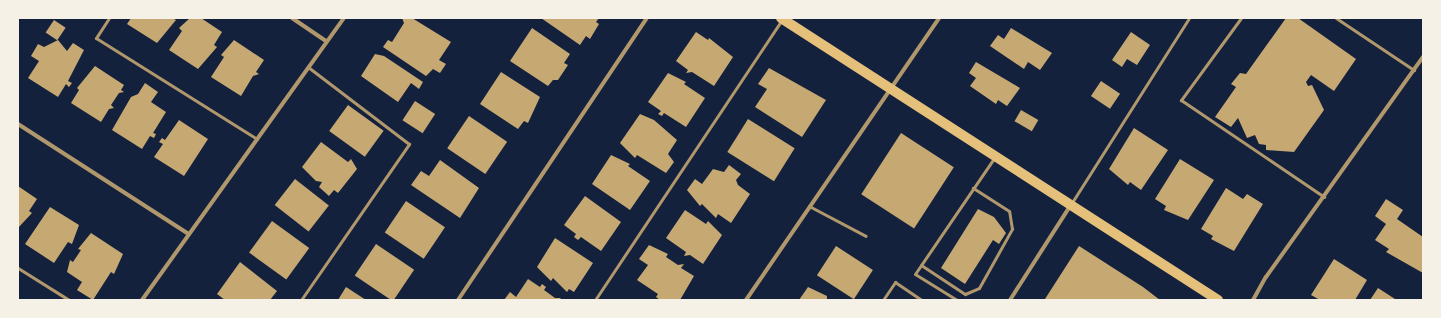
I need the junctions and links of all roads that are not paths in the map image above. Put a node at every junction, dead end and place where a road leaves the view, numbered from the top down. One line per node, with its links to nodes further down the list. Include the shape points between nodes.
1 (109, 18): 16 (lane, via 96,38)
2 (292, 18): 10 (street)
3 (344, 18): 10 (street)
4 (647, 18): 29 (street)
5 (782, 18): 14 (main road); 30 (lane)
6 (939, 18): 14 (street)
7 (1189, 18): 20 (lane)
8 (1241, 18): 19 (lane, via 1182,100)
9 (1336, 18): 13 (lane)
10 (326, 41): 12 (street)
11 (1423, 57): 13 (street)
12 (308, 67): 16 (street); 28 (lane, via 409,144)
13 (1414, 70): 19 (street)
14 (890, 89): 17 (main road); 21 (street)
15 (18, 124): 22 (street)
16 (257, 138): 22 (street)
17 (994, 156): 18 (lane); 20 (main road)
18 (973, 188): 24 (lane); 24 (lane, via 1009,211 1012,229 979,288 965,294)
19 (1324, 196): 37 (street)
20 (1070, 205): 35 (street); 36 (main road)
21 (809, 206): 23 (lane); 31 (street)
22 (189, 234): 27 (street)
23 (866, 236)
24 (921, 265): 34 (lane, via 915,274)
25 (18, 268): 26 (lane)
26 (69, 300)
27 (142, 300)
28 (301, 300)
29 (458, 300)
30 (595, 300)
31 (746, 300)
32 (883, 300): 33 (lane, via 895,282)
33 (922, 300)
34 (958, 300)
35 (1010, 300)
36 (1218, 300)
37 (1254, 300)

